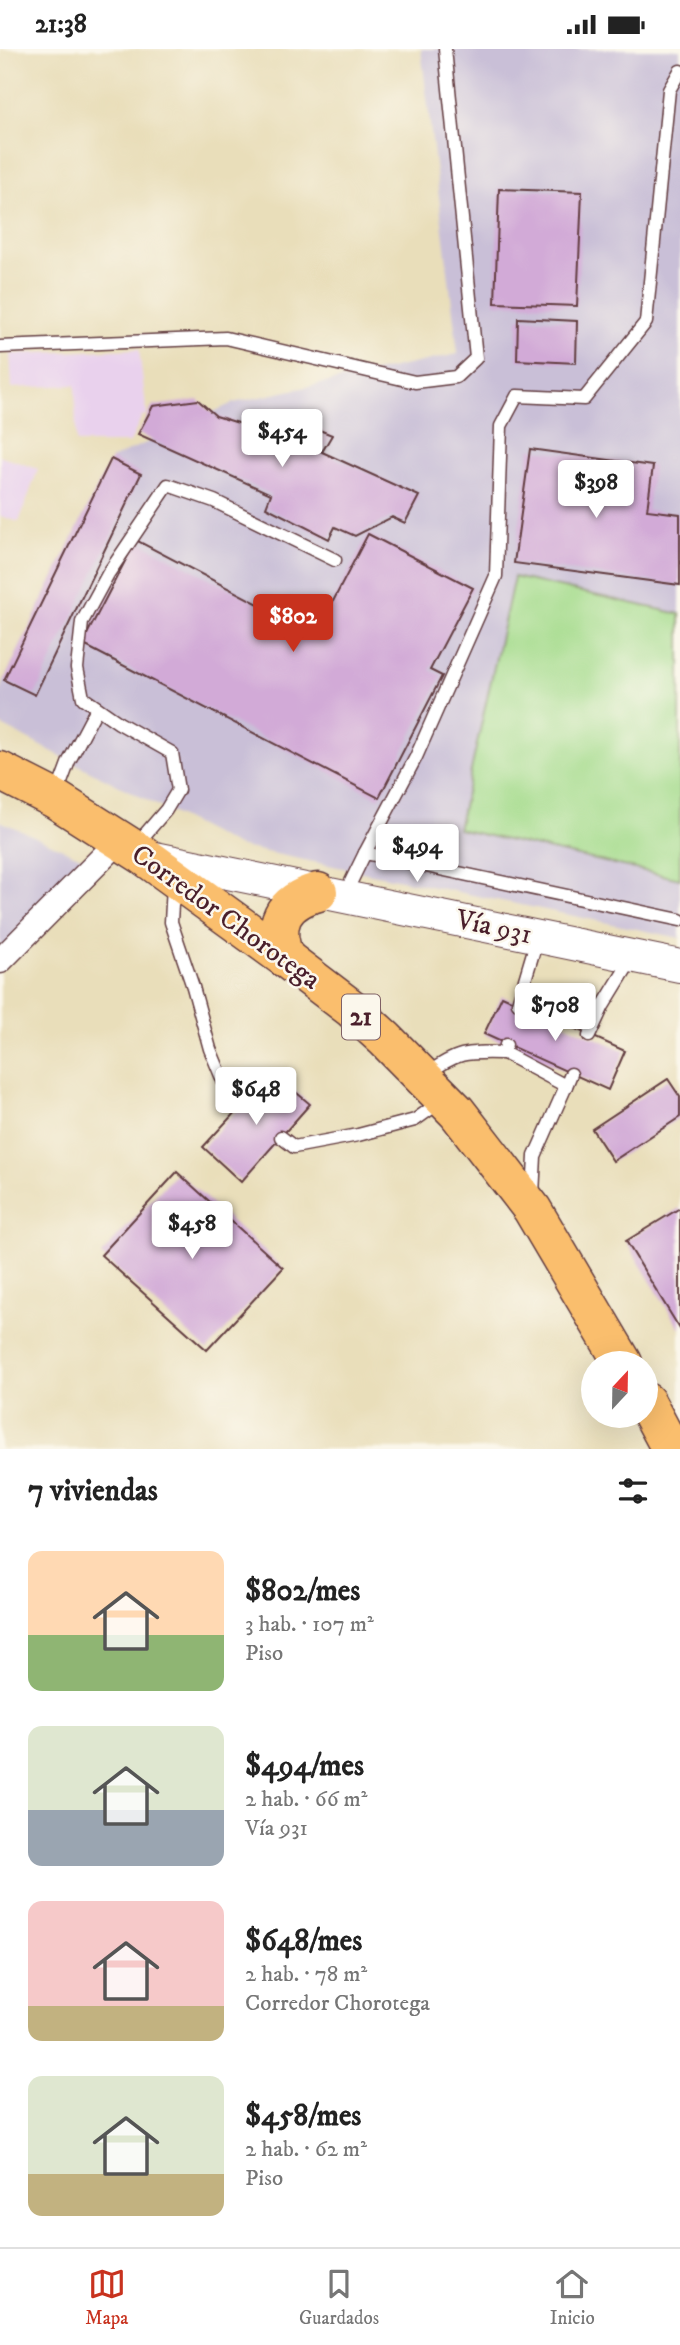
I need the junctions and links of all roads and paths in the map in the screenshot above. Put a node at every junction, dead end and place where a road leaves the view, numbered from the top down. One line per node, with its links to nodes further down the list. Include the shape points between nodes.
1 (445, 49): 3 (lane, via 476,358 456,377 415,382 226,338)
2 (680, 71): 9 (lane, via 669,90 646,322 584,399 517,396 501,426 496,576 416,757)
3 (0, 347)
4 (335, 560): 5 (lane, via 214,501 168,485 82,622 78,668 83,698)
5 (97, 708): 7 (lane); 8 (lane, via 172,753 178,790)
6 (0, 771): 7 (main road, Corredor Chorotega / 21)
7 (55, 799): 8 (main road, Corredor Chorotega / 21)
8 (132, 848): 10 (main road, Corredor Chorotega / 21); 11 (street, Vía 931); 16 (street)
9 (365, 853): 11 (lane); 12 (lane)
10 (173, 879): 15 (main road, Corredor Chorotega / 21); 21 (lane, via 171,922 210,1049 229,1095)
11 (330, 894): 13 (street, Vía 931); 15 (main road, via 304,896 282,916 279,945)
12 (680, 920)
13 (538, 936): 14 (street, Vía 931); 18 (lane)
14 (634, 956): 17 (street, Vía 931); 19 (lane)
15 (285, 958): 20 (main road, Corredor Chorotega / 21, via 352,1009)
16 (0, 961)
17 (680, 966)
18 (517, 1003)
19 (589, 1036)
20 (434, 1087): 22 (lane, via 415,1120 294,1147); 23 (main road, Corredor Chorotega / 21); 23 (lane, via 444,1060 464,1052 505,1049 568,1080 535,1156)
21 (241, 1104)
22 (281, 1137)
23 (532, 1209): 24 (main road, Corredor Chorotega / 21)
24 (616, 1351)
25 (658, 1420): 26 (main road)
26 (673, 1442)

